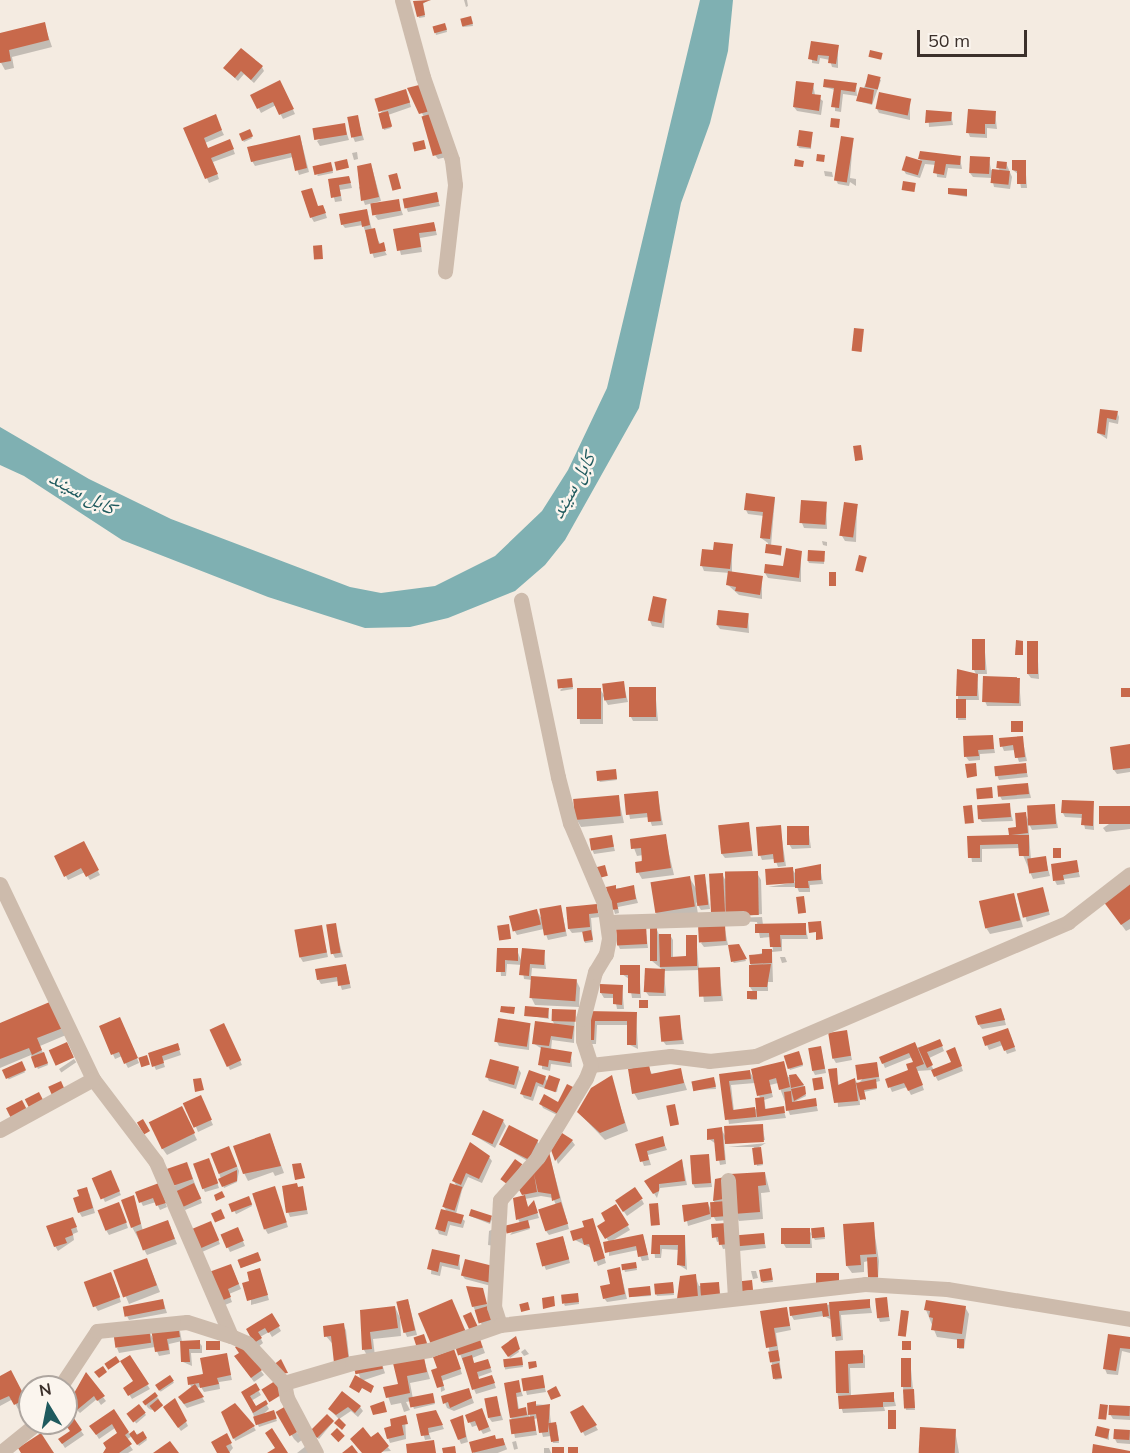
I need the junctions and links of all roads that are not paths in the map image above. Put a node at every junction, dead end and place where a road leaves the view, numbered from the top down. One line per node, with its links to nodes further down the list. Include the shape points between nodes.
1 (402, 0): 2 (street, via 452,160 455,185)
2 (445, 271)
3 (521, 600): 7 (street, via 562,794)
4 (1130, 874): 8 (street, via 1068,922 756,1056 709,1061 661,1057)
5 (0, 884): 9 (street)
6 (743, 918): 7 (street)
7 (608, 922): 8 (street, via 606,954 595,972 583,1019 583,1040)
8 (591, 1065): 14 (street, via 538,1157 500,1200 494,1307)
9 (93, 1079): 10 (street); 15 (street, via 156,1162)
10 (0, 1130)
11 (728, 1180): 12 (street)
12 (735, 1298): 13 (street, via 865,1284 905,1284); 14 (street)
13 (1130, 1319)
14 (500, 1325): 17 (street, via 429,1350 352,1363)
15 (231, 1336): 16 (street, via 187,1322 97,1331); 17 (street, via 247,1342)
16 (68, 1375)
17 (284, 1383): 20 (street, via 287,1398)
18 (24, 1435): 19 (street)
19 (6, 1452)
20 (316, 1453)

